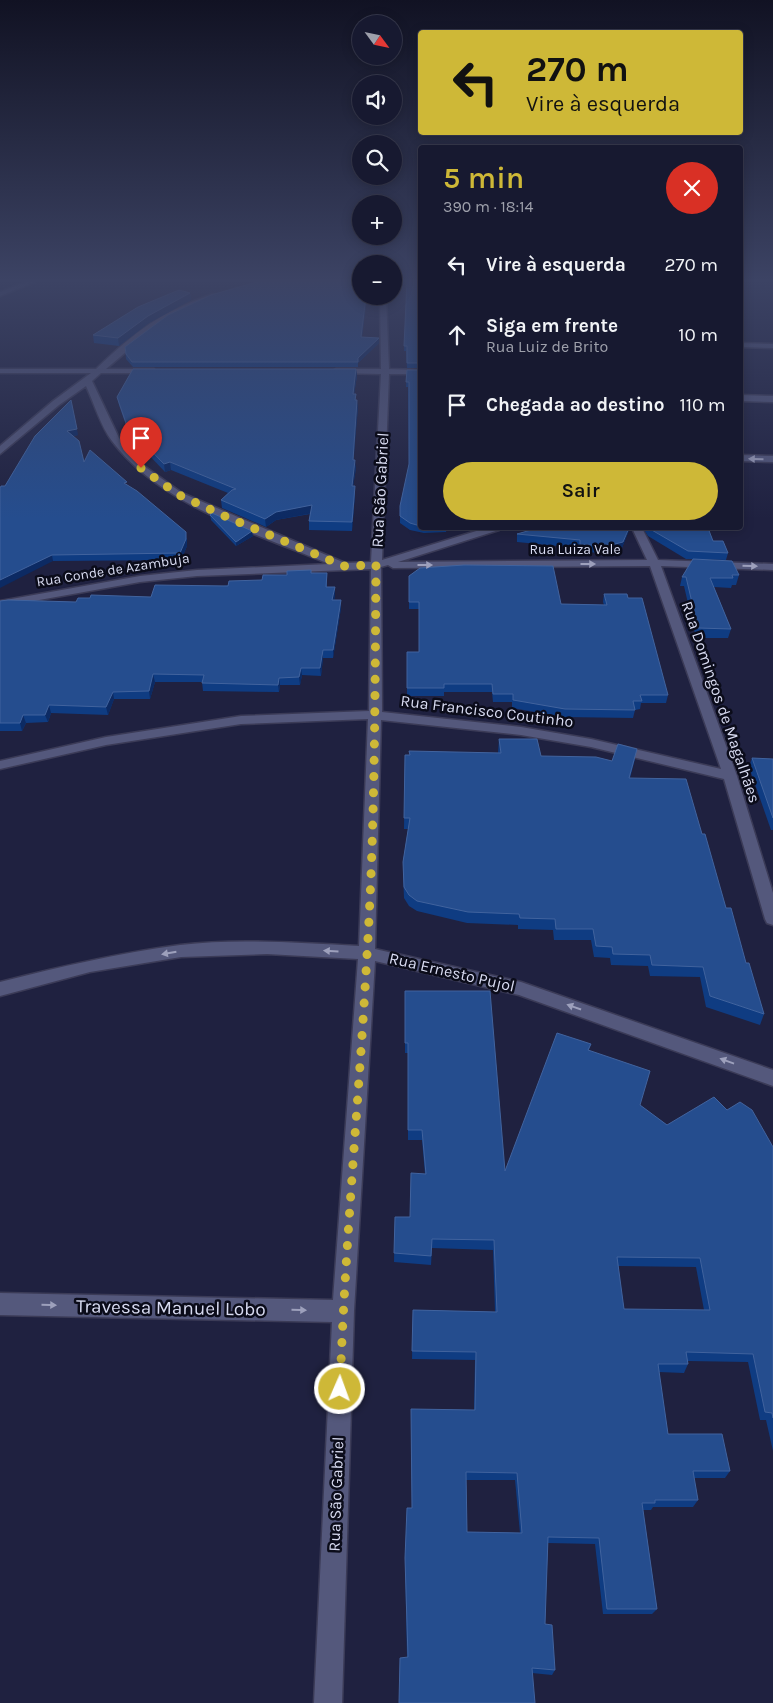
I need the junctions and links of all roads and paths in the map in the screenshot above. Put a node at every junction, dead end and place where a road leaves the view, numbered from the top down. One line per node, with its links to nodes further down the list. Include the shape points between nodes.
1 (111, 360): 3 (street)
2 (385, 360): 7 (street, Rua São Gabriel)
3 (100, 370): 4 (street); 5 (street); 9 (street)
4 (0, 371)
5 (159, 371)
6 (326, 371): 7 (street)
7 (385, 372): 8 (street); 20 (street, Rua São Gabriel)
8 (418, 372)
9 (88, 382): 12 (street, via 56,403); 21 (street, via 115,440 149,473 179,495)
10 (743, 398): 11 (street)
11 (773, 399)
12 (15, 439): 13 (street); 14 (street)
13 (0, 444)
14 (0, 451)
15 (743, 458): 16 (street, one-way to 15)
16 (773, 459)
17 (489, 530): 20 (street, Rua Conde de Azambuja)
18 (638, 530): 19 (street, Rua Domingos de Magalhães)
19 (654, 563): 20 (street, Rua Luiza Vale, one-way to 19); 22 (street, Rua Luiza Vale, one-way to 22); 26 (street, Rua Domingos de Magalhães)
20 (376, 565): 21 (street, Rua Conde de Azambuja); 24 (street, Rua São Gabriel)
21 (344, 566): 23 (street, Rua Conde de Azambuja, via 159,577)
22 (773, 567)
23 (0, 604)
24 (375, 715): 25 (street, Rua Francisco Coutinho, via 241,720 106,741); 26 (street, Rua Francisco Coutinho, via 521,731 591,743); 28 (street, Rua São Gabriel)
25 (0, 765)
26 (730, 776): 27 (street, Rua Domingos de Magalhães)
27 (773, 919)
28 (367, 953): 29 (street, Rua Ernesto Pujol, one-way to 29, via 267,948 181,951 90,966); 30 (street, Rua Ernesto Pujol, one-way to 28, via 521,989); 32 (street, Rua São Gabriel)
29 (0, 989)
30 (773, 1078)
31 (0, 1304): 32 (street, Travessa Manuel Lobo, one-way to 32)
32 (343, 1311): 33 (street, Rua São Gabriel)
33 (328, 1703)

